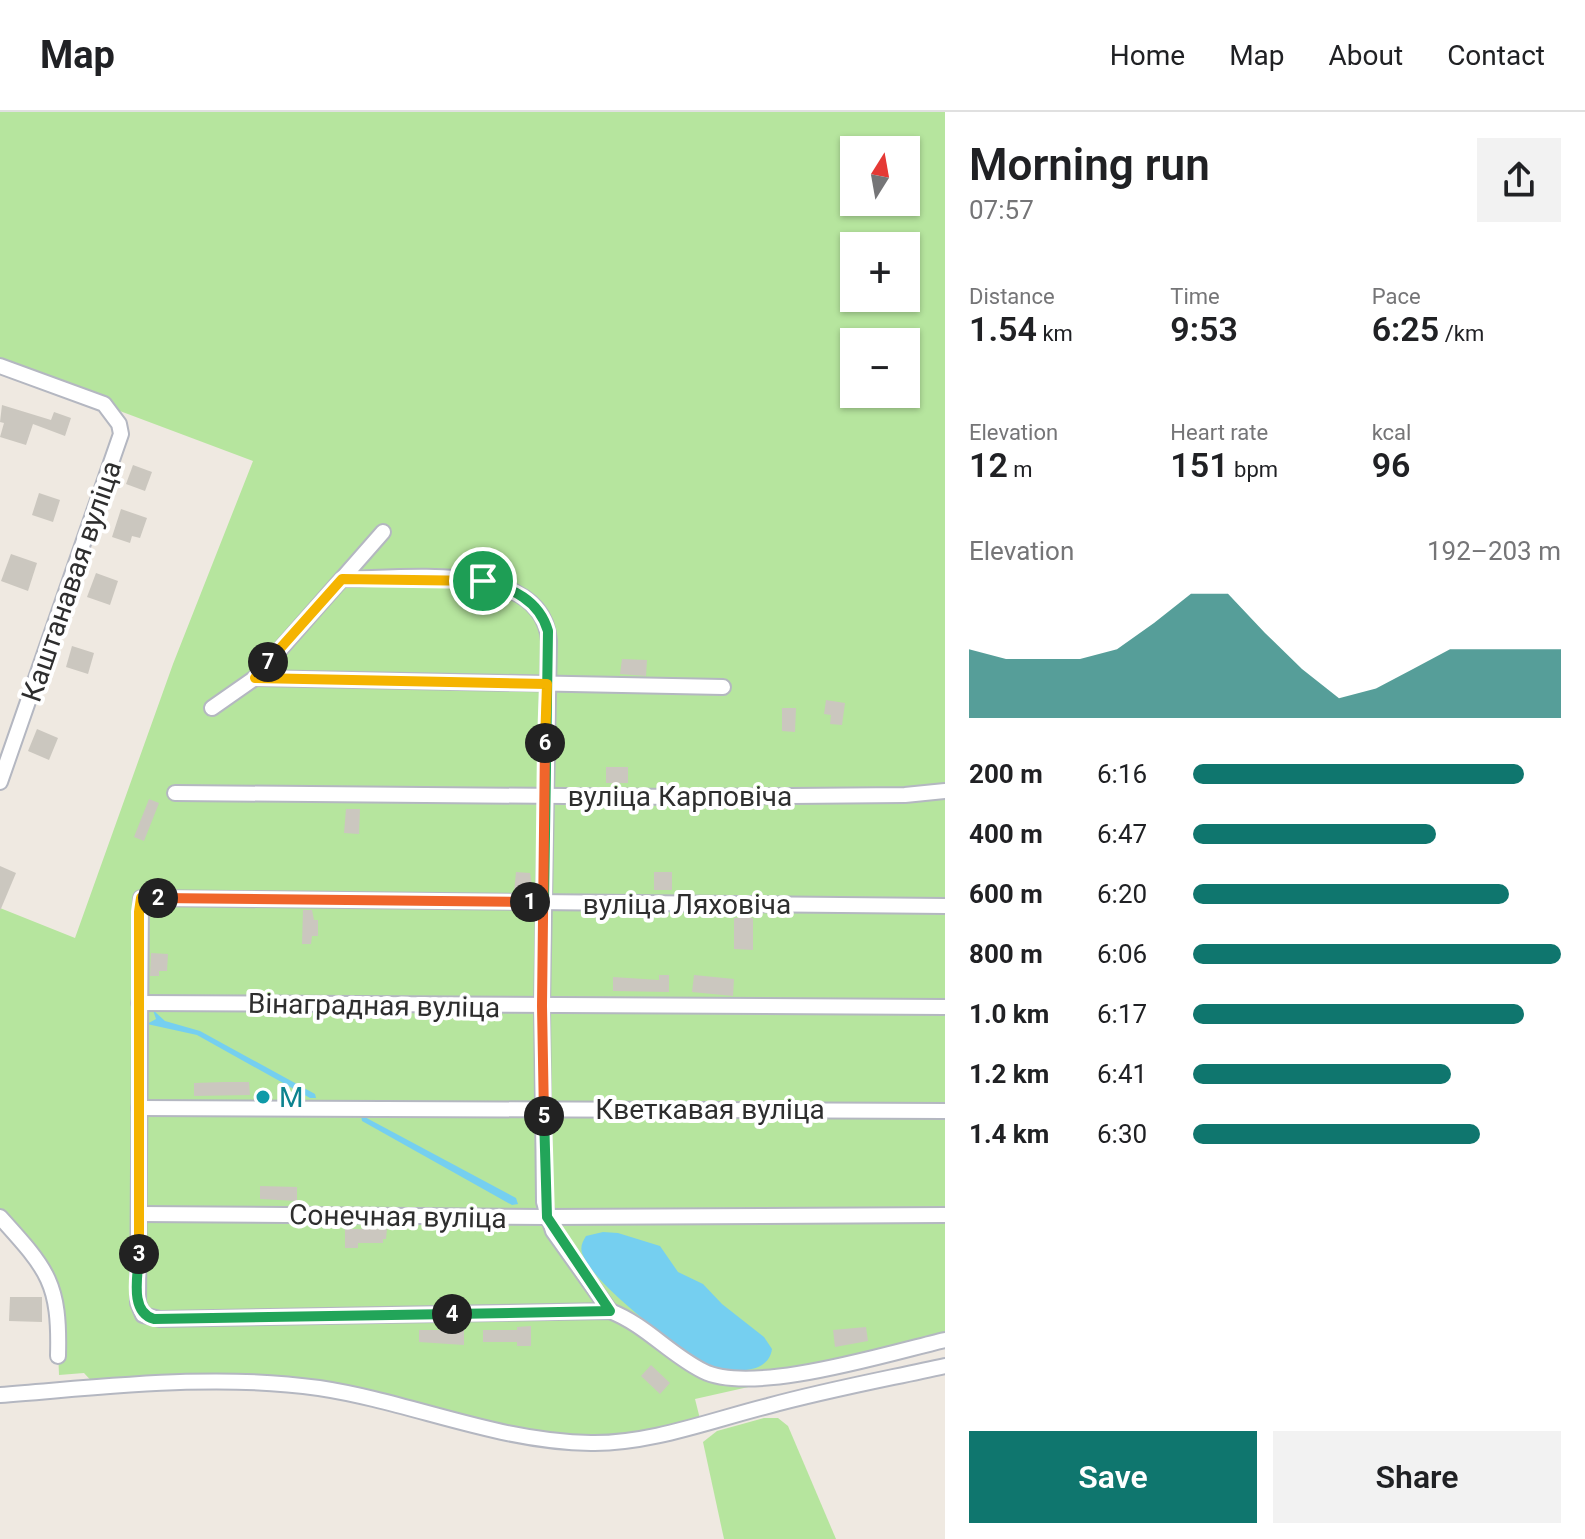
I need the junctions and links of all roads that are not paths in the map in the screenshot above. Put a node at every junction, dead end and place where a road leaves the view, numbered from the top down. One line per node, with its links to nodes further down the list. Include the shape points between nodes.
1 (0, 366): 8 (street, Каштанавая вуліца, via 104,404 119,424 118,446)
2 (383, 532): 3 (street)
3 (342, 579): 4 (street); 5 (street, via 459,578 517,593 546,622)
4 (255, 678): 5 (street); 7 (street)
5 (547, 684): 6 (street); 11 (street)
6 (723, 687)
7 (212, 708)
8 (0, 782)
9 (945, 791): 11 (street, вуліца Карповіча)
10 (175, 793): 11 (street, вуліца Карповіча)
11 (544, 796): 12 (street)
12 (544, 902): 13 (street, вуліца Ляховіча); 14 (street, вуліца Ляховіча, via 141,898); 15 (street)
13 (945, 906)
14 (139, 1003): 15 (street, Вінаградная вуліца); 17 (street)
15 (542, 1006): 16 (street, Вінаградная вуліца); 18 (street)
16 (945, 1007)
17 (139, 1108): 18 (street, Кветкавая вуліца); 20 (street)
18 (544, 1109): 19 (street, Кветкавая вуліца); 23 (street)
19 (945, 1111)
20 (139, 1214): 23 (street, Сонечная вуліца); 24 (street, via 138,1307 143,1315 160,1319)
21 (945, 1215): 23 (street, Сонечная вуліца)
22 (0, 1217): 26 (street, via 42,1265 52,1285)
23 (547, 1217): 24 (street)
24 (610, 1311): 25 (street, via 642,1327 702,1371 741,1381)
25 (945, 1340)
26 (58, 1356)
27 (945, 1366): 28 (street, via 669,1432 595,1443 518,1436 283,1383 204,1382)
28 (0, 1395)

